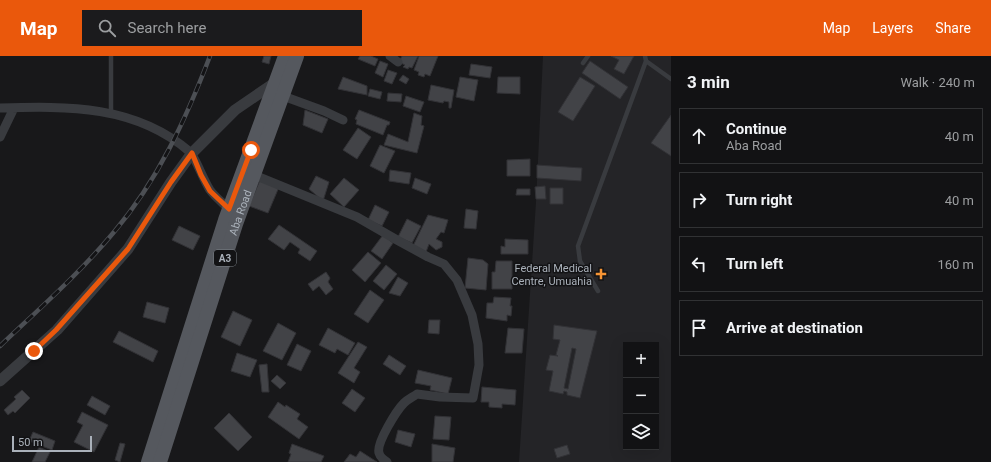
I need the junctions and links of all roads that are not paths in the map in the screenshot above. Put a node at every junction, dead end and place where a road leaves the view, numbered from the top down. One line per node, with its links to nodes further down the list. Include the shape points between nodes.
1 (111, 56): 14 (lane)
2 (285, 56): 10 (main road, Aba Road / A3)
3 (297, 56): 11 (main road, Aba Road / A3)
4 (390, 56): 7 (street)
5 (588, 56): 8 (lane)
6 (646, 58): 9 (lane); 20 (lane, via 578,246 580,261)
7 (398, 62)
8 (583, 64)
9 (671, 79)
10 (276, 82): 17 (street, via 235,110); 19 (main road, Aba Road / A3)
11 (283, 96): 15 (street); 18 (main road, Aba Road / A3)
12 (0, 108): 13 (street)
13 (14, 108): 14 (street, via 41,107 102,111); 16 (street)
14 (111, 114): 17 (street, via 132,118 154,128)
15 (343, 120)
16 (0, 137)
17 (192, 153): 19 (street, via 210,191); 21 (street, via 128,249 56,330)
18 (254, 175): 23 (main road, Aba Road / A3); 24 (street, via 357,217 444,264 457,280 472,315 478,344 480,365 473,398 417,394 404,403 385,430 379,444 379,453)
19 (229, 209): 22 (main road, Aba Road / A3)
20 (598, 291)
21 (0, 381)
22 (148, 462)
23 (160, 462)
24 (387, 462)

